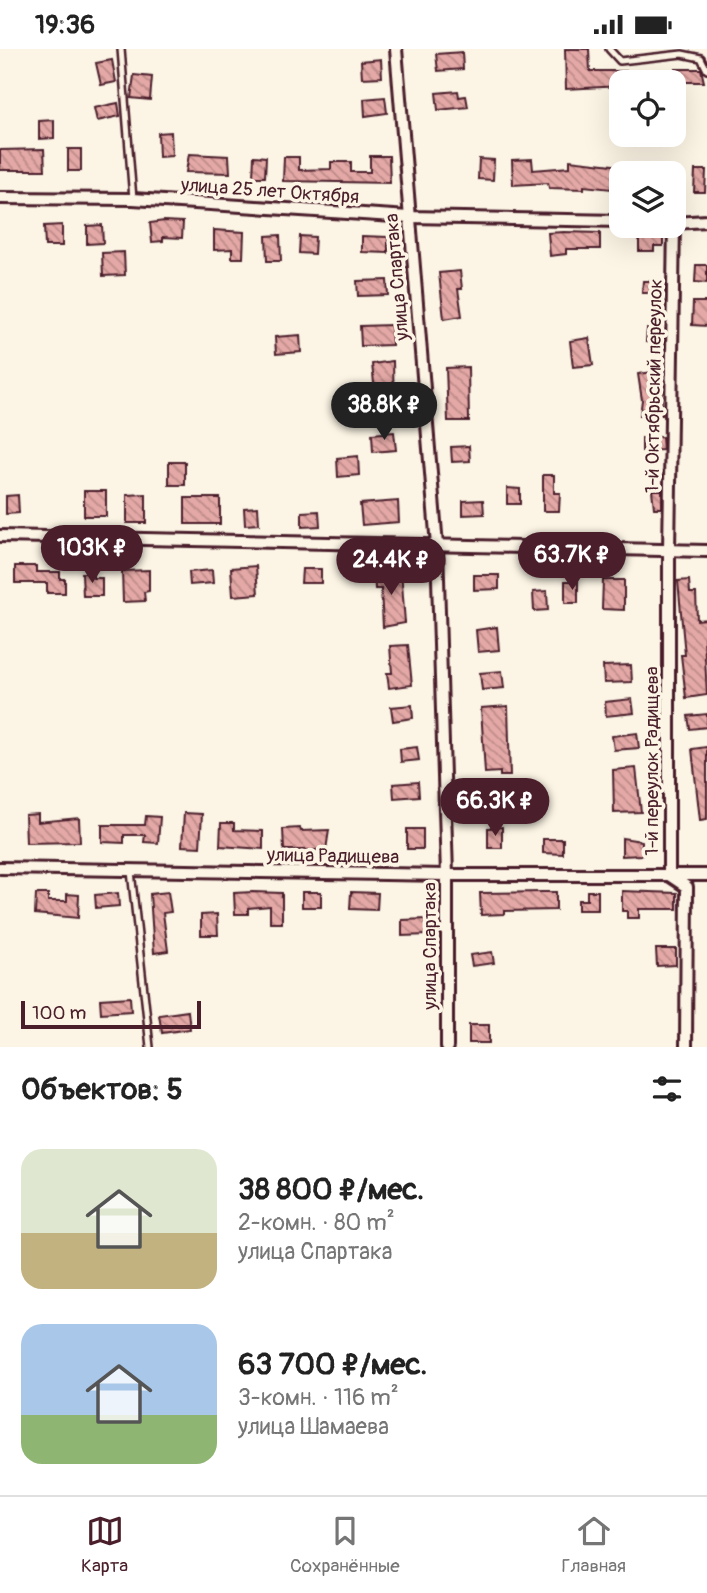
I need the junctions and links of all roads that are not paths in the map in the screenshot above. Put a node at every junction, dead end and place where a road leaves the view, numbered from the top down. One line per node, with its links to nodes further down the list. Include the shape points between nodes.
1 (121, 49): 6 (lane)
2 (396, 49): 7 (street, улица Спартака)
3 (609, 49): 4 (lane, via 620,61 682,54 701,58)
4 (707, 70)
5 (0, 198): 6 (street, улица 25 лет Октября)
6 (133, 199): 7 (street, улица 25 лет Октября)
7 (410, 217): 9 (street, улица 25 лет Октября); 13 (street, улица Спартака)
8 (707, 221): 10 (street)
9 (609, 222)
10 (686, 222)
11 (674, 238): 14 (street, 1-й Октябрьский переулок)
12 (0, 536): 13 (street)
13 (437, 546): 14 (street); 18 (street, улица Спартака)
14 (669, 550): 15 (street); 19 (street, 1-й переулок Радищева)
15 (707, 551)
16 (0, 868): 17 (street, улица Радищева)
17 (131, 871): 18 (street, улица Радищева); 21 (lane)
18 (447, 875): 19 (street, улица Радищева); 22 (street, улица Спартака)
19 (669, 875): 20 (street, улица Радищева); 23 (street, 1-й переулок Радищева, via 687,887)
20 (707, 875)
21 (150, 1047)
22 (447, 1047)
23 (686, 1047)

